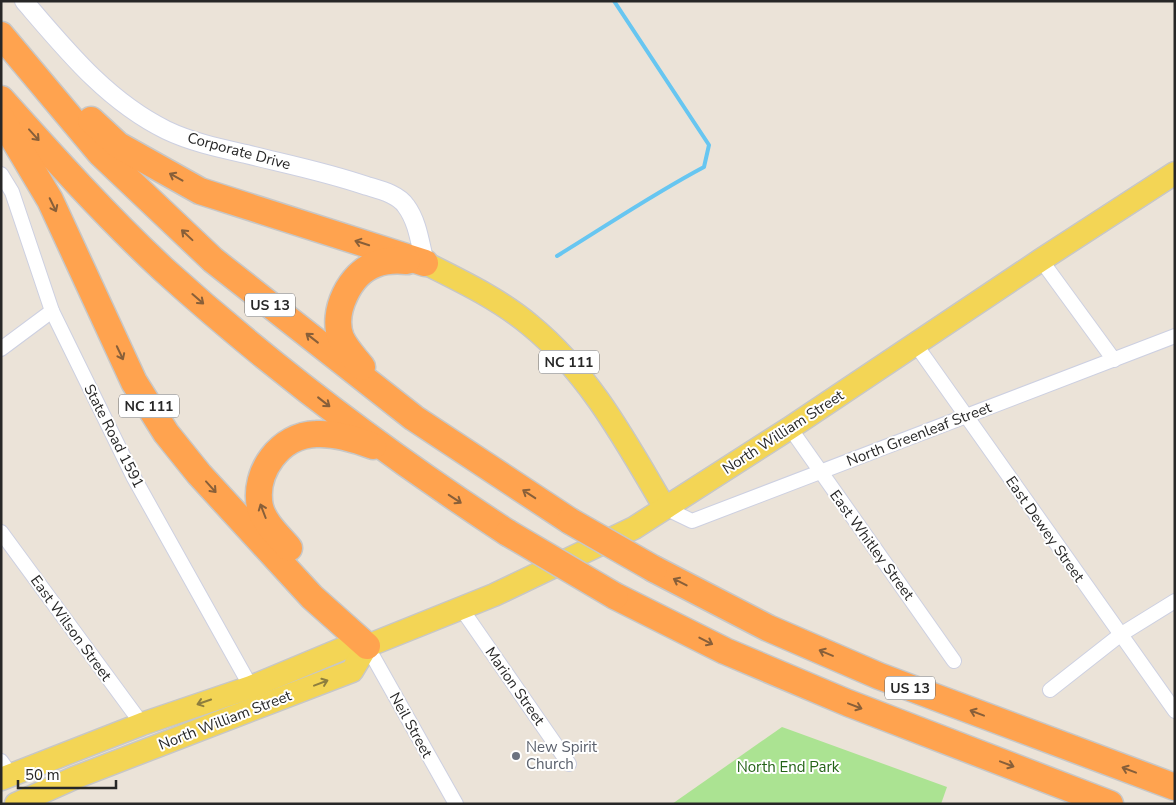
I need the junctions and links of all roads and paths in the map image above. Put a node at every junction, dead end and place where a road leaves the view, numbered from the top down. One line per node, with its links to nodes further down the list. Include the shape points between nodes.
1 (24, 1): 8 (street, Corporate Drive, via 84,69 127,106 167,130 198,143 338,176 397,198 414,217)
2 (5, 40): 8 (highway, NC 111, one-way to 2, via 200,190 118,145); 15 (highway, US 13, one-way to 2, via 213,260 100,153)
3 (1, 99): 18 (highway, US 13, one-way to 18, via 64,169 162,268 258,350)
4 (1, 118): 24 (highway, NC 111, one-way to 24, via 50,200 134,382 166,433 199,474 312,597)
5 (1175, 173): 7 (main road, North William Street)
6 (1, 174): 9 (street, State Road 1591, via 12,192)
7 (1041, 260): 11 (main road, North William Street); 13 (street)
8 (425, 263): 15 (highway, via 391,260 375,264 359,274 340,305 341,338 365,370); 19 (main road, NC 111, via 484,293 530,324 557,349 597,396)
9 (52, 311): 12 (street); 26 (street, State Road 1591, via 133,476)
10 (1175, 336): 13 (street, North Greenleaf Street)
11 (916, 345): 14 (street, East Dewey Street); 16 (main road, North William Street)
12 (1, 349)
13 (1114, 360): 14 (street, North Greenleaf Street)
14 (964, 416): 17 (street, North Greenleaf Street); 23 (street, East Dewey Street)
15 (414, 418): 32 (highway, US 13, one-way to 15, bridge, via 879,676 768,628 570,521)
16 (790, 428): 17 (street, East Whitley Street); 19 (main road, North William Street)
17 (820, 473): 19 (street, North Greenleaf Street, via 692,521); 25 (street, East Whitley Street)
18 (422, 477): 24 (highway, one-way to 18, via 323,585 269,525 261,508 259,492 263,474 272,456 284,443 314,434 339,435 372,446); 35 (highway, US 13, one-way to 35, bridge, via 508,533 615,596 726,651 848,703)
19 (665, 508): 22 (main road, North William Street, via 634,528)
20 (1, 532): 29 (street, East Wilson Street)
21 (1175, 601): 23 (street)
22 (461, 608): 24 (main road, North William Street); 30 (street, Marion Street)
23 (1120, 635): 27 (street); 28 (street, East Dewey Street)
24 (367, 646): 26 (main road, North William Street, via 342,649); 33 (main road, North William Street, one-way to 24, via 74,778 352,671); 34 (street, Neil Street)
25 (954, 661)
26 (250, 687): 29 (main road, North William Street, one-way to 29)
27 (1050, 690)
28 (1175, 711)
29 (142, 724): 31 (main road, North William Street)
30 (569, 764)
31 (5, 772)
32 (1175, 787)
33 (16, 804)
34 (456, 804)
35 (1110, 804)

